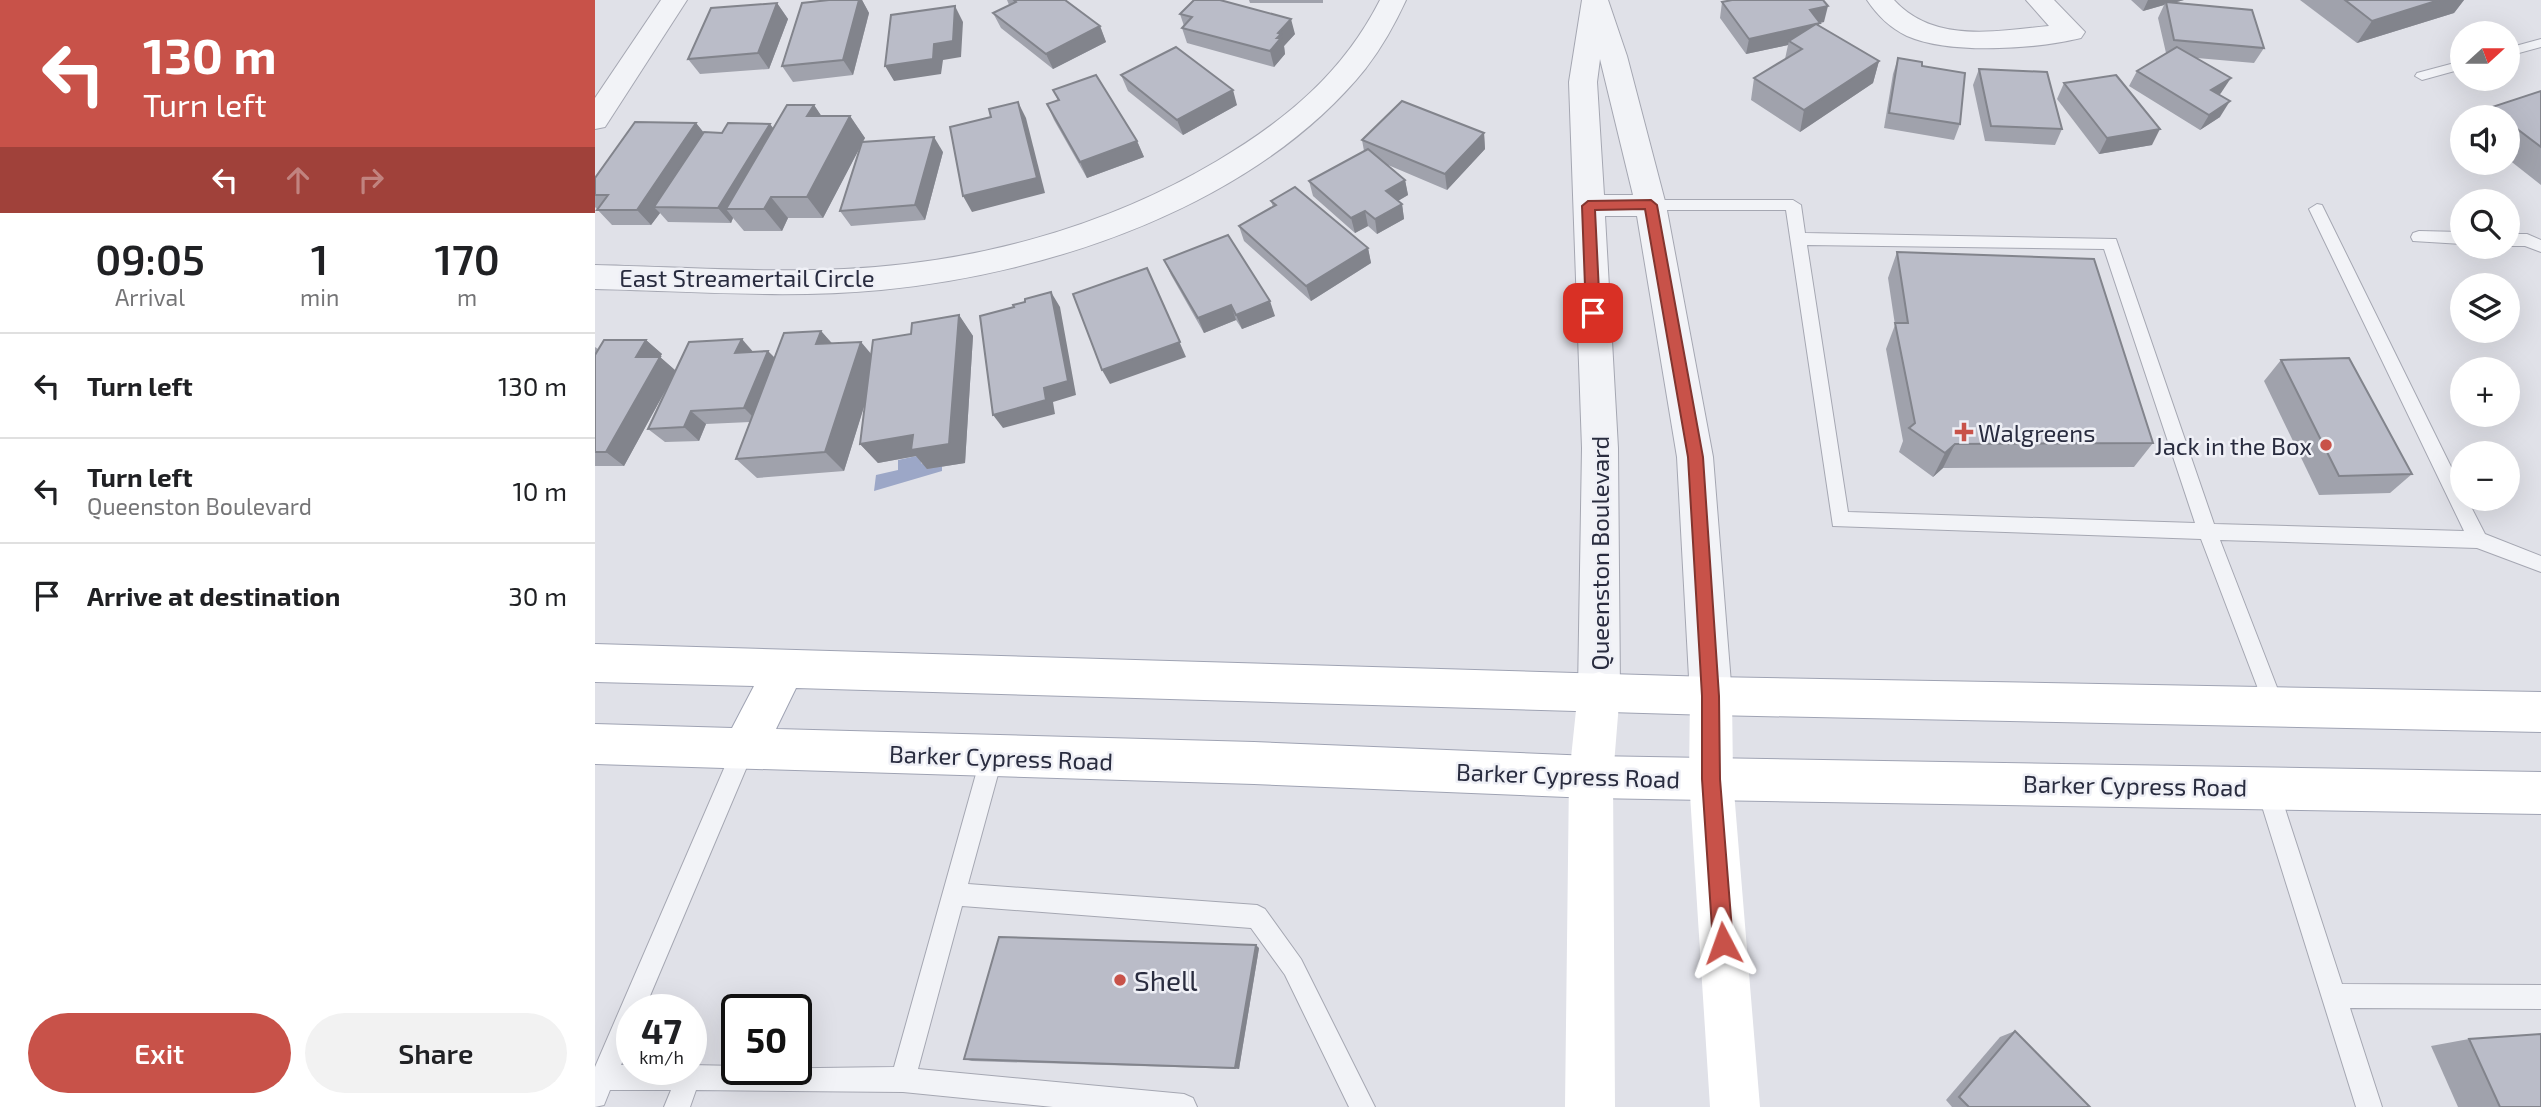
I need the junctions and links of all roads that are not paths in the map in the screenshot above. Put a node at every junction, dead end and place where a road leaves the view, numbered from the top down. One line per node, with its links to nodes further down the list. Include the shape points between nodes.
1 (674, 0): 10 (street)
2 (1393, 0): 19 (street, East Streamertail Circle, via 1353,66 1316,104 1274,137 1209,181 1089,232 1022,253 882,278 802,282)
3 (1594, 0): 11 (street, Queenston Boulevard); 12 (street, Queenston Boulevard, via 1583,82)
4 (1880, 0): 5 (street, via 1900,23 1940,37 2071,32)
5 (2039, 0)
6 (2541, 43): 7 (lane)
7 (2520, 49)
8 (2450, 68): 9 (lane)
9 (2422, 76)
10 (595, 120)
11 (1651, 205): 12 (street); 16 (lane, via 1793,205); 26 (street, Queenston Boulevard, via 1695,457)
12 (1588, 206): 25 (street, Queenston Boulevard, via 1600,448)
13 (2317, 209): 21 (lane)
14 (2419, 237): 15 (lane)
15 (2450, 238)
16 (1798, 239): 20 (lane, via 2109,243); 20 (lane, via 1840,520)
17 (2520, 240): 18 (lane)
18 (2541, 246)
19 (595, 277)
20 (2207, 531): 21 (lane); 27 (lane)
21 (2478, 540): 22 (lane)
22 (2541, 564)
23 (595, 663): 24 (main road)
24 (784, 670): 25 (main road); 30 (main road)
25 (1599, 691): 26 (main road); 32 (main road, Queenston Boulevard)
26 (1710, 696): 27 (main road); 33 (main road, Queenston Boulevard)
27 (2275, 708): 28 (main road)
28 (2541, 712)
29 (595, 744): 30 (main road, Barker Cypress Road)
30 (743, 750): 31 (main road, Barker Cypress Road); 37 (lane)
31 (992, 756): 32 (main road, Barker Cypress Road); 36 (lane)
32 (1591, 778): 33 (main road, Barker Cypress Road); 48 (main road, Queenston Boulevard)
33 (1711, 779): 34 (main road, Barker Cypress Road); 49 (main road, Queenston Boulevard)
34 (2267, 787): 35 (main road, Barker Cypress Road); 38 (lane)
35 (2541, 793)
36 (954, 894): 42 (lane); 47 (lane, via 1257,917 1293,967)
37 (639, 994)
38 (2334, 996): 39 (lane); 50 (lane)
39 (2541, 997)
40 (616, 1047): 44 (lane)
41 (707, 1078): 42 (lane)
42 (903, 1080): 46 (lane)
43 (685, 1085): 45 (lane)
44 (599, 1086)
45 (677, 1107)
46 (1184, 1107)
47 (1362, 1107)
48 (1590, 1107)
49 (1735, 1107)
50 (2369, 1107)

